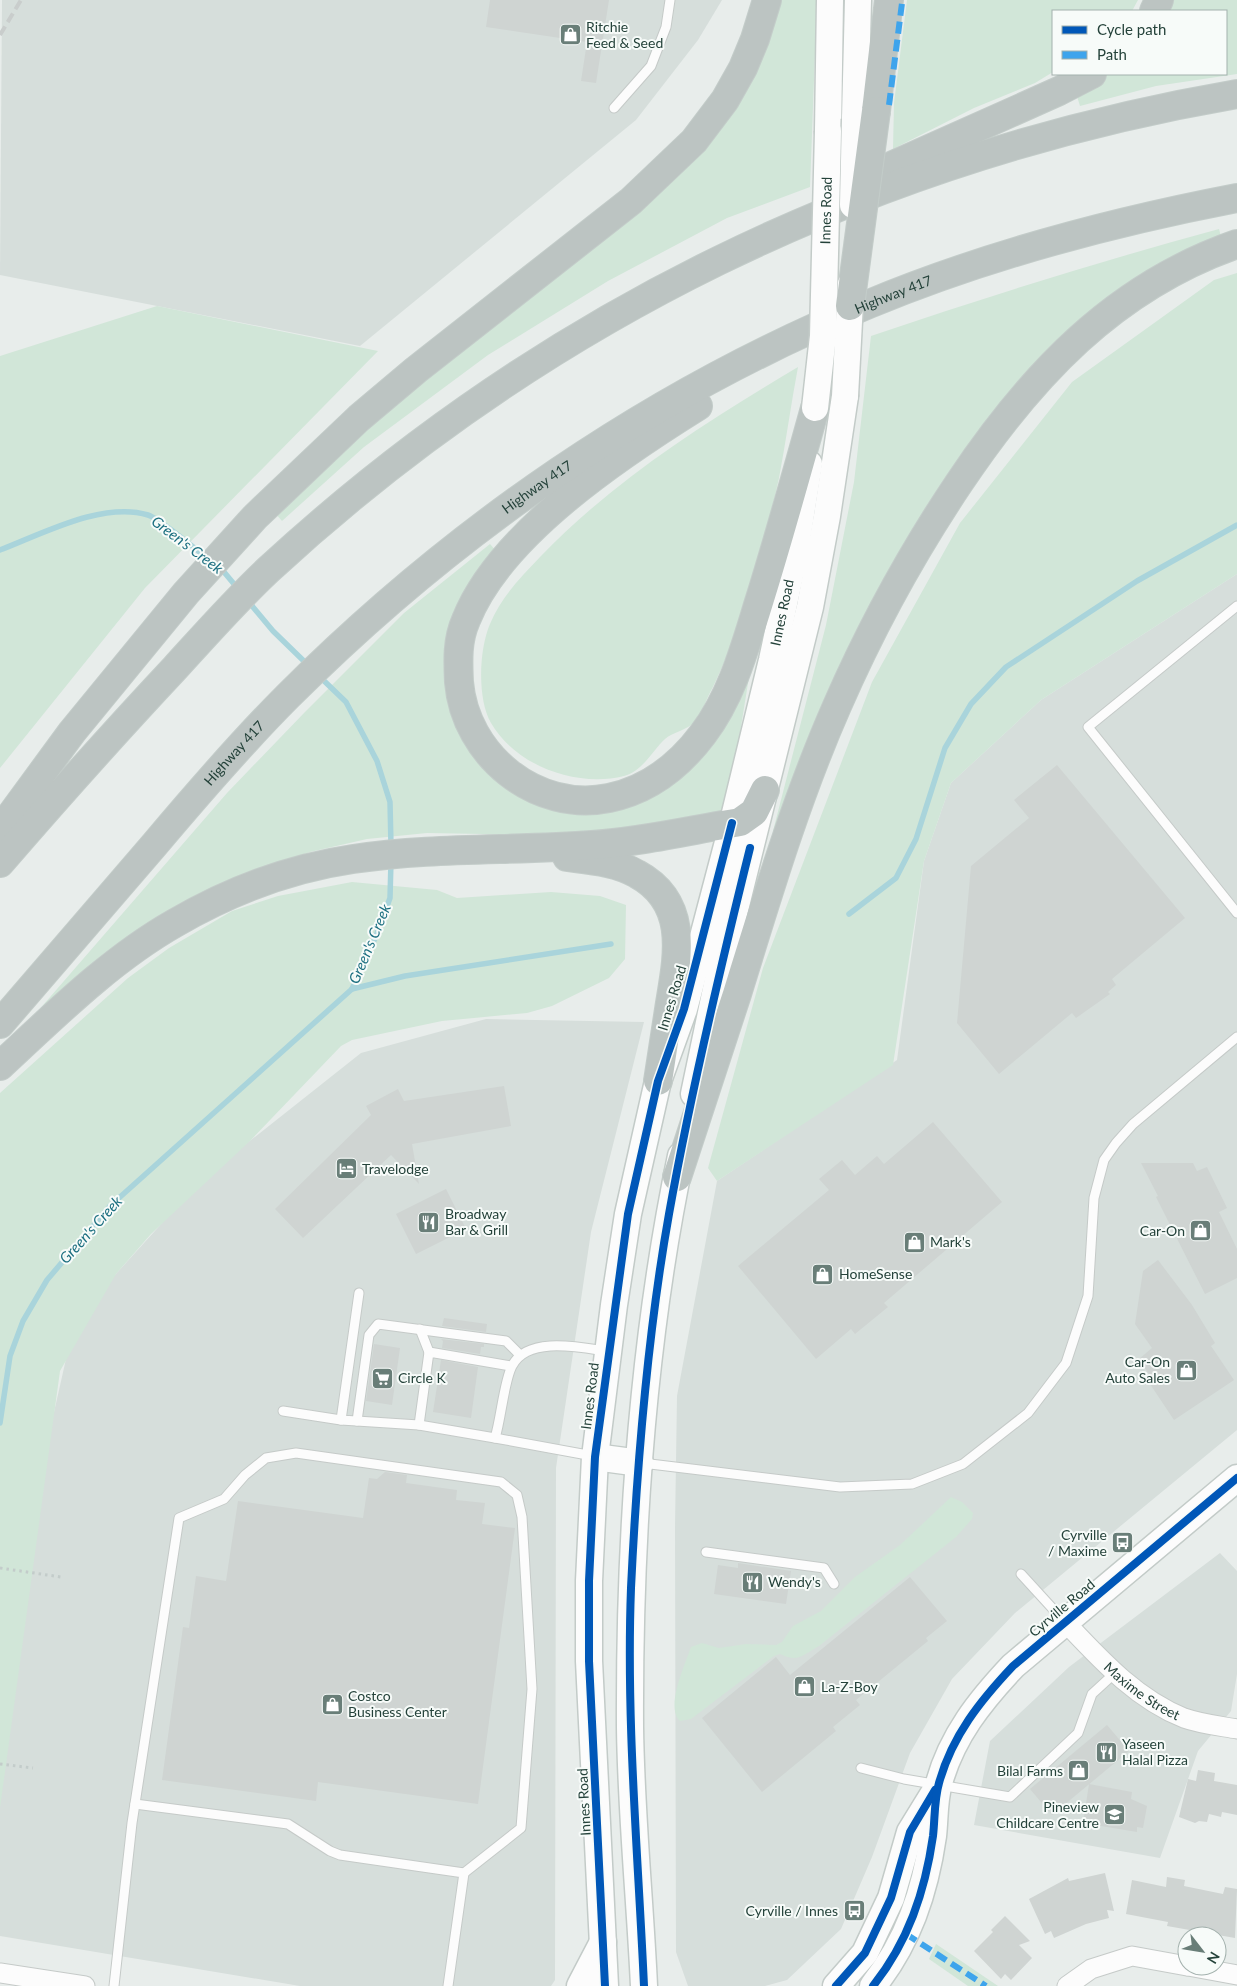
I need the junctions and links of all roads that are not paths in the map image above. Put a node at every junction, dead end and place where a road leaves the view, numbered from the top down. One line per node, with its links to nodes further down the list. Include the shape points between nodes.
1 (670, 0): 8 (lane, via 666,27 651,66)
2 (767, 0): 19 (highway, via 750,54 735,84 711,120 681,155 631,201 359,418 230,543 72,732)
3 (830, 0): 15 (main road, Innes Road, bridge, via 823,336)
4 (858, 0): 9 (main road)
5 (889, 0): 9 (highway)
6 (1090, 75): 14 (highway, via 673,267 610,304)
7 (1237, 94): 14 (highway, via 1096,123 889,187 732,254 661,289 575,338)
8 (614, 108)
9 (866, 115): 13 (highway, bridge)
10 (1237, 198): 12 (highway, Highway 417)
11 (1237, 244): 27 (highway, via 1160,278 1126,301 1063,353 1025,393 993,434 914,554 854,668 803,791)
12 (1016, 251): 15 (highway, via 720,392 670,423 594,478 515,547 478,594 464,622 458,651 460,694 468,723 503,769 526,784 562,798 607,798 658,778 693,747 720,706 743,652); 23 (highway, Highway 417, via 870,303 734,367 623,429 475,530 335,650 285,699 200,791)
13 (850, 306): 17 (main road, Innes Road, bridge, via 845,396 817,573)
14 (491, 393): 21 (highway, via 413,449 267,572 72,780)
15 (816, 408): 18 (main road, Innes Road, via 795,552)
16 (1237, 606): 22 (lane, via 1088,727)
17 (765, 790): 18 (highway, via 754,812 740,822); 27 (main road, Innes Road, via 720,970)
18 (732, 823): 20 (highway, via 594,845); 26 (main road, Innes Road, via 684,1009)
19 (0, 830)
20 (494, 849): 25 (highway, via 352,859 267,881 176,922 108,970); 26 (highway, via 626,868 645,879 663,896 674,917 677,942)
21 (0, 863)
22 (1237, 913)
23 (0, 1024)
24 (1237, 1036): 40 (lane, via 1133,1124 1104,1160 1094,1198 1088,1296 1066,1363 1028,1413 963,1464 912,1484 840,1487)
25 (0, 1066)
26 (658, 1082): 30 (main road, Innes Road, via 628,1214)
27 (677, 1177): 40 (main road, Innes Road, via 649,1357)
28 (360, 1293): 35 (lane)
29 (420, 1330): 31 (lane); 32 (lane, via 506,1341); 36 (lane, via 378,1324 372,1328 368,1335)
30 (608, 1351): 32 (lane, via 544,1346); 39 (main road, Innes Road)
31 (429, 1352): 33 (lane); 37 (lane)
32 (520, 1355): 33 (lane)
33 (511, 1366): 38 (lane)
34 (283, 1411): 35 (lane)
35 (341, 1420): 36 (lane)
36 (357, 1421): 37 (lane)
37 (419, 1425): 38 (lane)
38 (496, 1438): 39 (lane)
39 (595, 1457): 40 (main road); 52 (main road, Innes Road, via 589,1661)
40 (640, 1463): 53 (main road, Innes Road, via 631,1590 630,1729)
41 (1237, 1478): 45 (main road, Cyrville Road)
42 (706, 1552): 44 (lane, via 824,1568)
43 (1021, 1574): 45 (lane)
44 (834, 1584)
45 (1065, 1622): 46 (street, Maxime Street, via 1094,1654); 49 (main road, Cyrville Road, via 1013,1666 984,1696 960,1731)
46 (1116, 1672): 47 (street, Maxime Street, via 1148,1699 1185,1718); 49 (lane, via 1092,1694 1078,1733 1010,1797)
47 (1237, 1729)
48 (861, 1768): 49 (lane)
49 (938, 1786): 63 (main road, Cyrville Road, via 910,1832 891,1898 865,1953); 64 (main road, Cyrville Road, via 932,1838 914,1914 892,1962)
50 (135, 1804): 51 (lane, via 288,1824 340,1855); 51 (lane, via 179,1518 224,1499 245,1475 266,1458 296,1453 501,1482 517,1495 522,1517 532,1689 521,1828); 57 (lane)
51 (464, 1873): 58 (lane)
52 (604, 1942): 59 (main road); 60 (main road, Innes Road)
53 (642, 1958): 61 (main road, Innes Road); 62 (main road)
54 (1177, 1964): 65 (street, via 1132,1956 1092,1970)
55 (0, 1973): 56 (street)
56 (85, 1986)
57 (114, 1986)
58 (448, 1986)
59 (580, 1986)
60 (605, 1986)
61 (644, 1986)
62 (660, 1986)
63 (836, 1986)
64 (873, 1986)
65 (1067, 1986)

